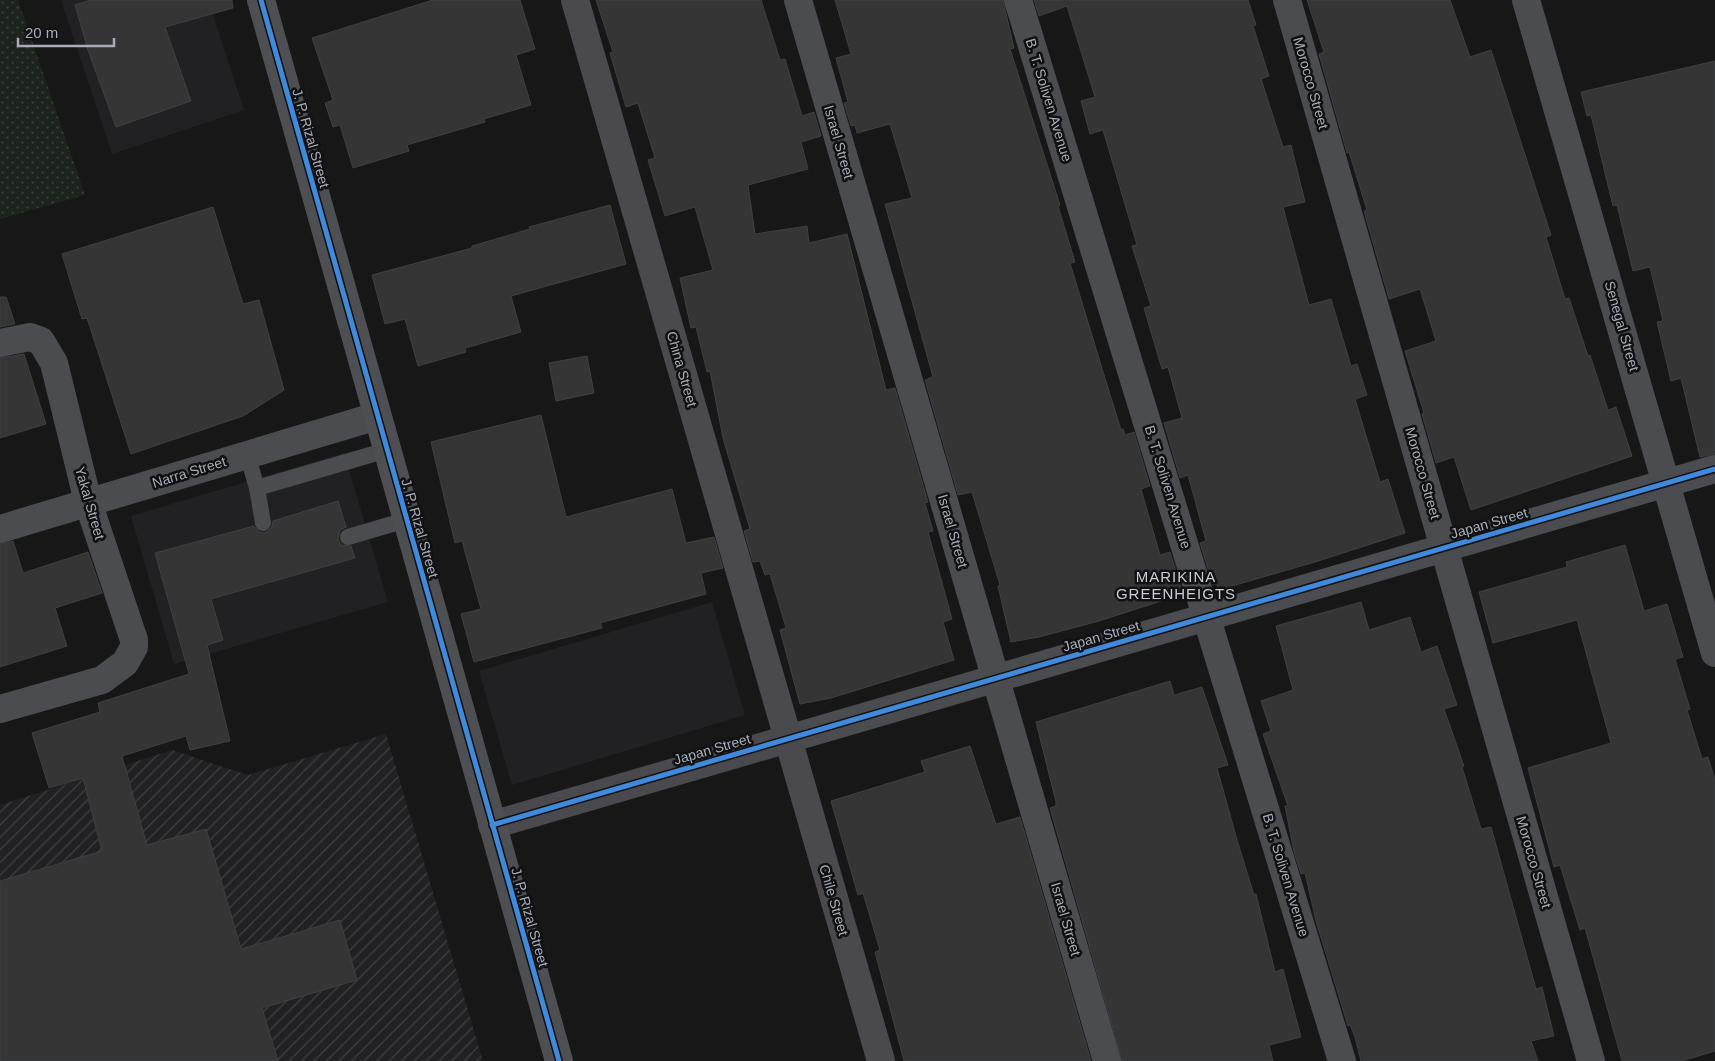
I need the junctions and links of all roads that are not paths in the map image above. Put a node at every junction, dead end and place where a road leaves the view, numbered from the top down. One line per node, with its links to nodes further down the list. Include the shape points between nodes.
1 (261, 0): 8 (main road, J. P. Rizal Street)
2 (575, 0): 24 (street, China Street)
3 (798, 0): 22 (street, Israel Street)
4 (1018, 0): 20 (street, B. T. Soliven Avenue)
5 (1287, 0): 19 (street, Morocco Street)
6 (1526, 0): 12 (street, Senegal Street)
7 (0, 343): 14 (street, Yakal Street, via 30,337 41,341 54,363)
8 (378, 416): 9 (main road, J. P. Rizal Street); 10 (street, Narra Street)
9 (387, 450): 13 (lane); 15 (main road, J. P. Rizal Street)
10 (247, 454): 13 (lane); 14 (street, Narra Street)
11 (1715, 469): 12 (street, Japan Street)
12 (1667, 483): 19 (street, Japan Street); 21 (street, Senegal Street)
13 (257, 488): 16 (lane)
14 (88, 502): 17 (street, Narra Street); 23 (street, Yakal Street, via 134,647 125,663 102,680)
15 (406, 520): 18 (lane); 25 (main road, J. P. Rizal Street)
16 (263, 524)
17 (0, 529)
18 (348, 537)
19 (1444, 548): 20 (street, Japan Street); 30 (street, Morocco Street)
20 (1208, 617): 22 (street, Japan Street); 29 (street, B. T. Soliven Avenue)
21 (1715, 653)
22 (996, 678): 24 (street, Japan Street); 28 (street, Israel Street)
23 (0, 709)
24 (788, 739): 25 (street, Japan Street); 27 (street, Chile Street)
25 (492, 825): 26 (main road, J. P. Rizal Street)
26 (559, 1061)
27 (881, 1061)
28 (1107, 1061)
29 (1342, 1061)
30 (1591, 1061)

